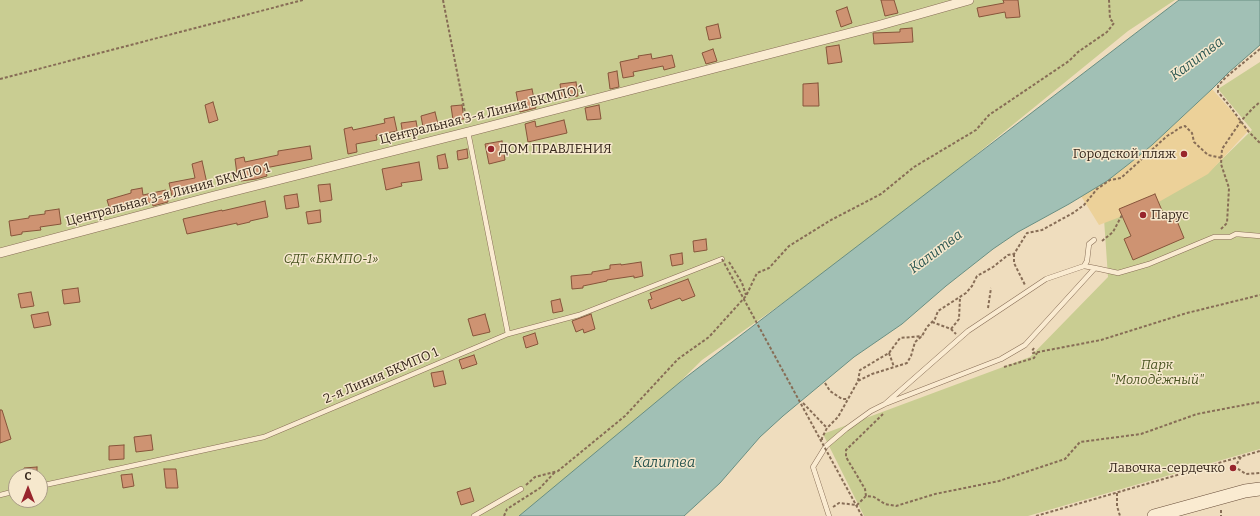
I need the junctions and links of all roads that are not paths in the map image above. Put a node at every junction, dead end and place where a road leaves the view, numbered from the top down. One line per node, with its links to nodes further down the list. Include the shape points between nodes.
1 (969, 0): 2 (street, Центральная 3-я Линия БКМПО 1)
2 (468, 132): 5 (street, Центральная 3-я Линия БКМПО 1); 9 (lane)
3 (1260, 236): 8 (lane, via 1236,234 1230,237 1214,237 1149,264 1118,273)
4 (1094, 240): 7 (lane, via 1089,244)
5 (0, 253)
6 (722, 259): 9 (lane, 2-я Линия БКМПО 1, via 579,315)
7 (1084, 266): 8 (lane); 10 (lane, via 1046,278 968,331)
8 (1095, 268): 10 (lane, via 1025,345 1001,359)
9 (508, 334): 11 (lane, 2-я Линия БКМПО 1, via 264,438)
10 (885, 404): 15 (lane, via 870,411 826,446 813,467)
11 (48, 484)
12 (521, 489): 14 (lane)
13 (1260, 489): 16 (street, via 1244,491)
14 (474, 516)
15 (829, 516)
16 (1154, 516)

